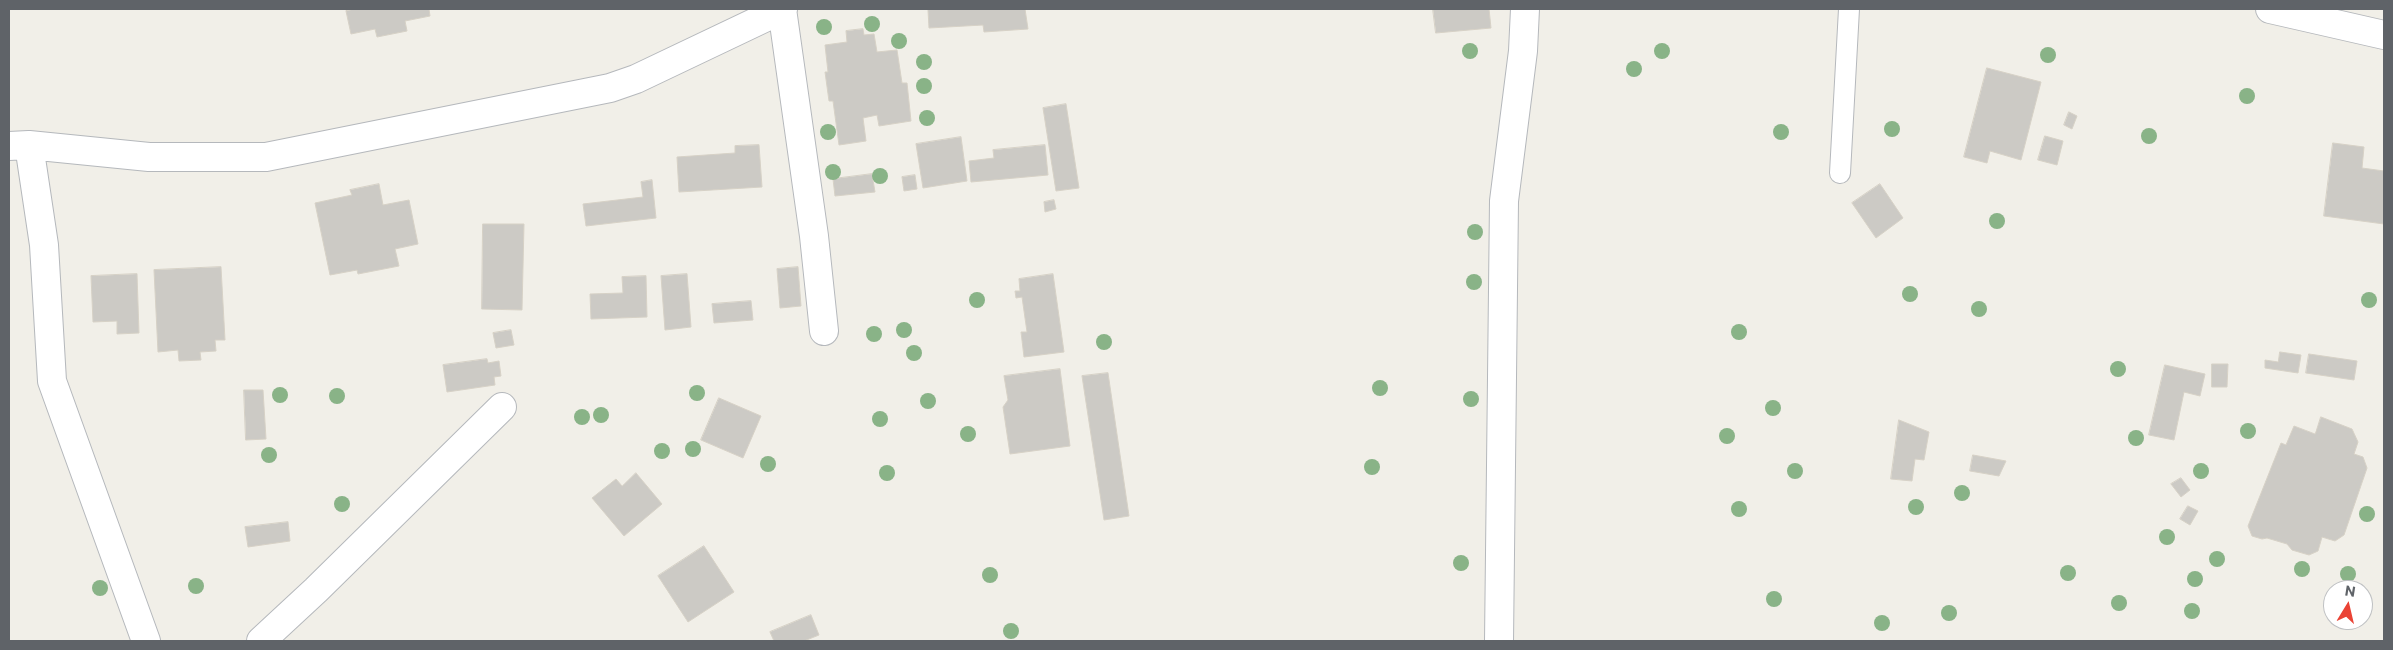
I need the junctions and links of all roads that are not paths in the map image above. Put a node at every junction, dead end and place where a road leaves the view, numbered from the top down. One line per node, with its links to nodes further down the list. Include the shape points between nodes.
1 (782, 9): 6 (street, via 636,79 610,88 266,157 149,157); 8 (street)
2 (1525, 9): 12 (street, via 1523,51 1504,201)
3 (1849, 9): 7 (lane)
4 (2270, 9): 5 (street)
5 (2384, 35)
6 (19, 146): 10 (street, via 44,245 52,381)
7 (1840, 173)
8 (824, 331)
9 (502, 407): 11 (street)
10 (146, 641)
11 (261, 641)
12 (1499, 641)

